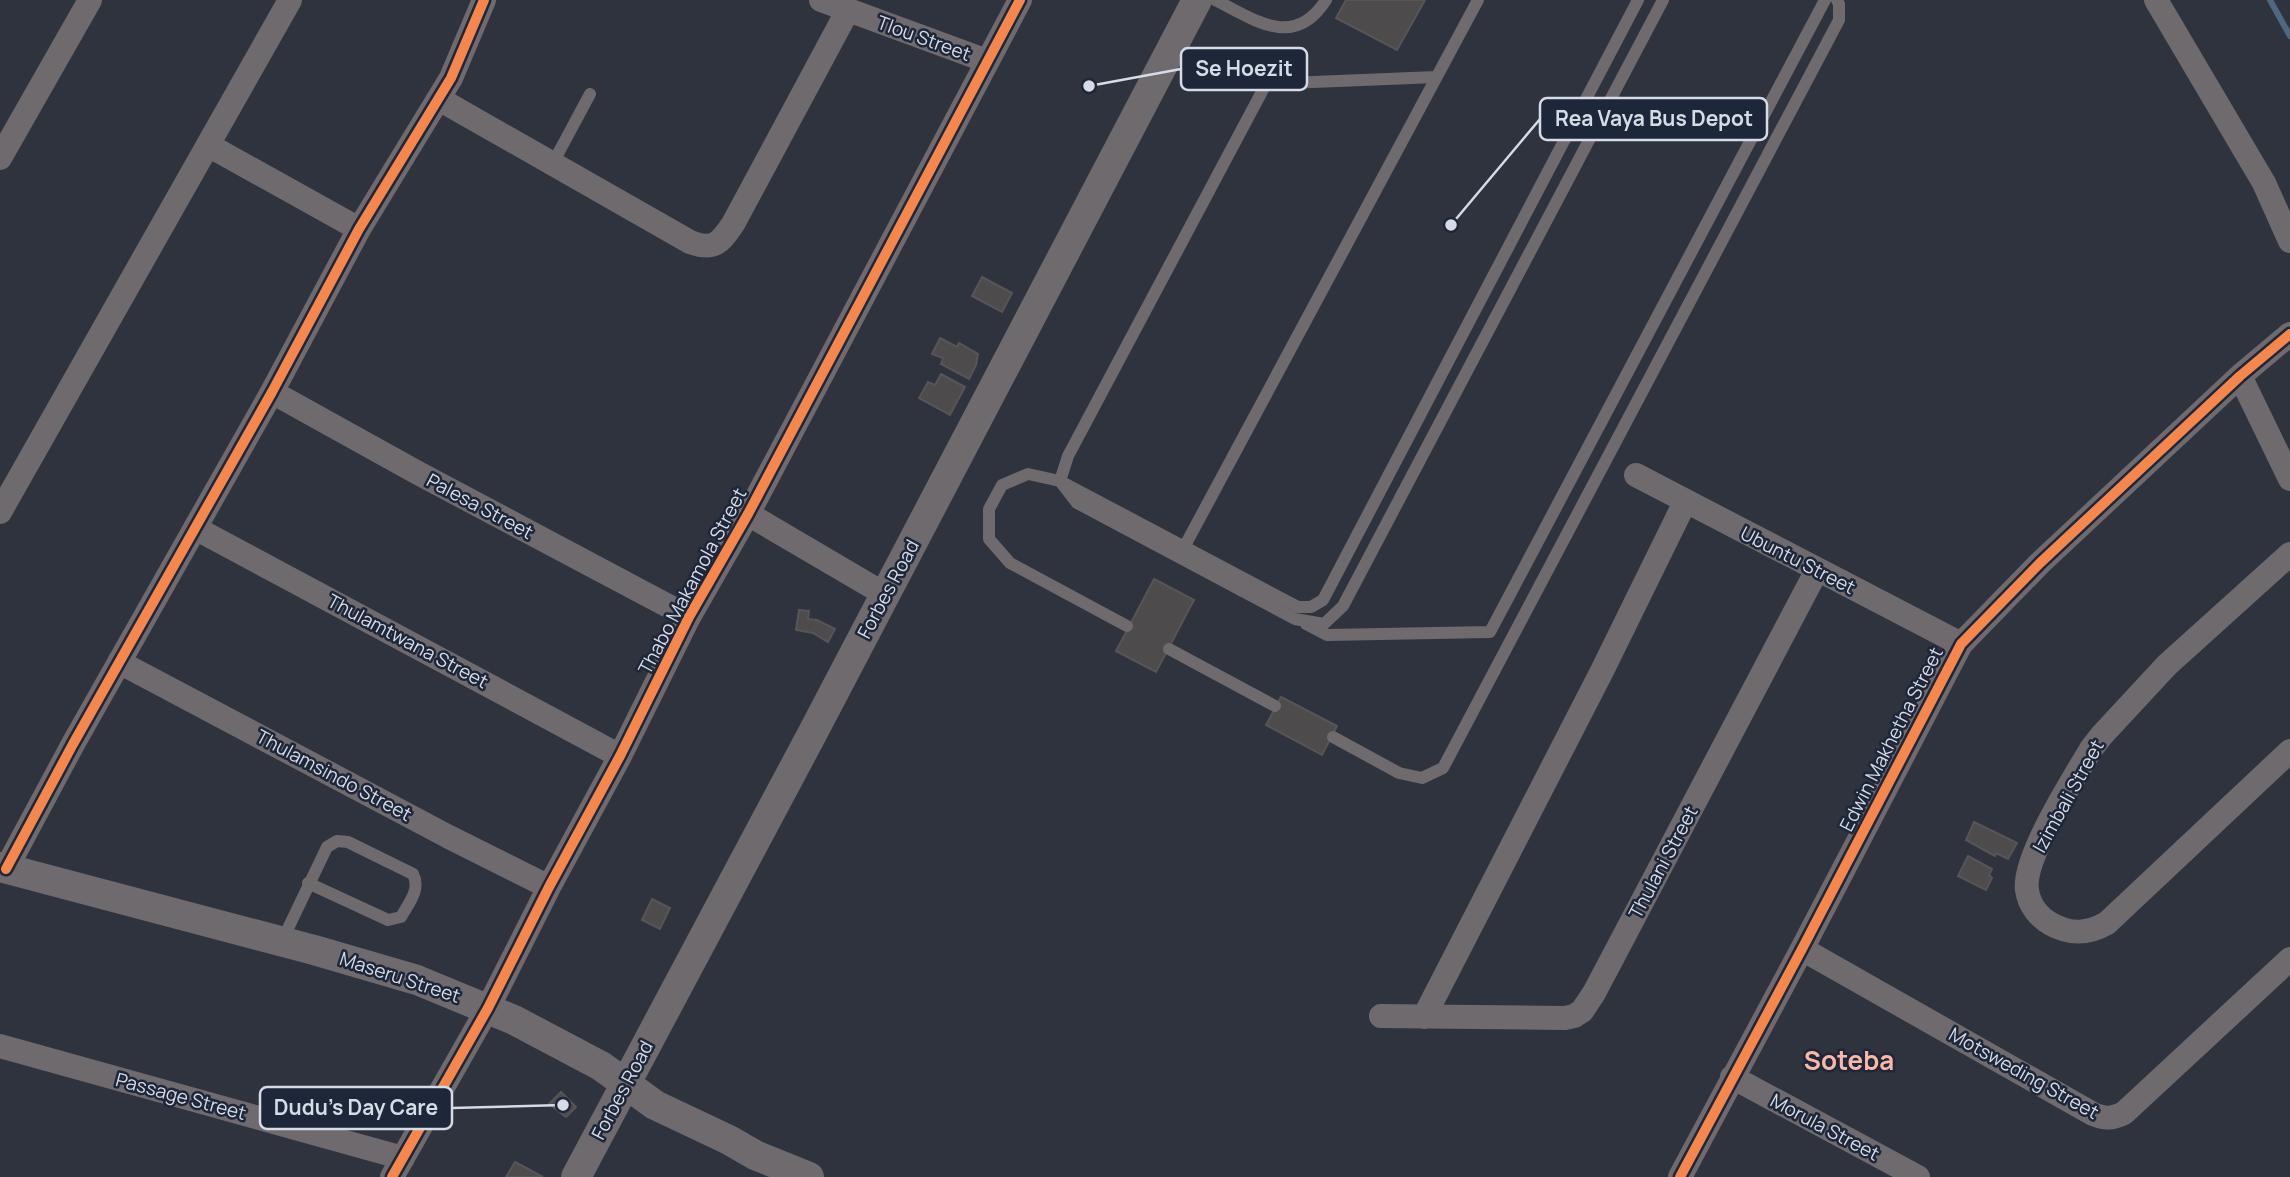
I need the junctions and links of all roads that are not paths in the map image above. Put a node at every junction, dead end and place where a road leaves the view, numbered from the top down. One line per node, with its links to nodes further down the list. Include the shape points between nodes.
1 (90, 0): 21 (street)
2 (290, 0): 20 (street)
3 (484, 0): 19 (street)
4 (821, 0): 15 (street, Tlou Street)
5 (1020, 0): 16 (street, Thabo Makamola Street)
6 (1198, 0): 38 (street, Forbes Road)
7 (1215, 0): 8 (lane, via 1265,25 1284,29 1308,21)
8 (1326, 0)
9 (1478, 0): 17 (lane)
10 (1638, 0): 35 (lane, via 1323,600 1311,607 1297,607)
11 (1663, 0): 40 (lane, via 1343,606 1324,624)
12 (1825, 0): 40 (lane, via 1490,632 1327,635)
13 (1837, 0): 46 (lane, via 1839,20 1443,768 1422,778 1399,773)
14 (2156, 0): 24 (street, via 2264,183)
15 (848, 10): 16 (street, Tlou Street); 22 (street, via 733,224 713,246 690,242)
16 (987, 61): 33 (street, Thabo Makamola Street)
17 (1436, 77): 30 (lane, via 1266,84 1068,456); 35 (lane)
18 (590, 94): 22 (lane)
19 (439, 99): 22 (street); 23 (street)
20 (208, 145): 23 (street); 32 (street)
21 (0, 158)
22 (553, 163)
23 (359, 229): 27 (street)
24 (2290, 241)
25 (2290, 334): 26 (street, Edwin Makhetha Street)
26 (2240, 376): 29 (street); 42 (street, Edwin Makhetha Street, via 2040,563)
27 (272, 392): 34 (street); 39 (street, Palesa Street)
28 (1636, 475): 31 (street, Ubuntu Street)
29 (2290, 480)
30 (1060, 481): 35 (lane, via 1077,503); 41 (lane, via 1028,474 1002,485 989,509 989,539 1010,563)
31 (1685, 502): 37 (street, Ubuntu Street); 57 (street)
32 (0, 512)
33 (748, 514): 38 (street); 39 (street, Thabo Makamola Street)
34 (195, 528): 44 (street); 48 (street, Thulamtwana Street)
35 (1182, 551): 40 (lane)
36 (2290, 554): 47 (street, Izimbali Street, via 2168,665 2096,742 2029,868 2027,891 2036,912 2052,925 2072,932 2088,932 2107,923)
37 (1817, 570): 42 (street, Ubuntu Street); 57 (street, Thulani Street, via 1582,1011 1554,1019)
38 (886, 595): 60 (street, Forbes Road)
39 (689, 617): 48 (street, Thabo Makamola Street)
40 (1295, 619)
41 (1127, 626)
42 (1961, 644): 53 (street, Edwin Makhetha Street)
43 (1170, 649): 45 (lane)
44 (120, 662): 49 (street); 51 (street, Thulamsindo Street)
45 (1275, 706)
46 (1333, 737)
47 (2290, 751)
48 (620, 756): 51 (street, Thabo Makamola Street)
49 (3, 868): 52 (street, Maseru Street)
50 (308, 883): 50 (lane, via 327,847 337,841 413,873 417,881 401,917 388,920); 52 (lane)
51 (549, 887): 55 (street, Thabo Makamola Street)
52 (282, 941): 55 (street, Maseru Street, via 417,980)
53 (1802, 949): 54 (street, Motsweding Street, via 2107,1118 2124,1112); 59 (street, Edwin Makhetha Street)
54 (2290, 959)
55 (488, 1008): 60 (street, Maseru Street, via 601,1066); 61 (street, Thabo Makamola Street)
56 (1381, 1016): 57 (street, Thulani Street)
57 (1424, 1017)
58 (0, 1046): 61 (street, Passage Street)
59 (1732, 1077): 64 (street, Edwin Makhetha Street); 65 (street, Morula Street)
60 (624, 1084): 62 (street, Forbes Road); 63 (street, Maseru Street, via 655,1105)
61 (397, 1167)
62 (576, 1177)
63 (809, 1177)
64 (1680, 1177)
65 (1918, 1177)

